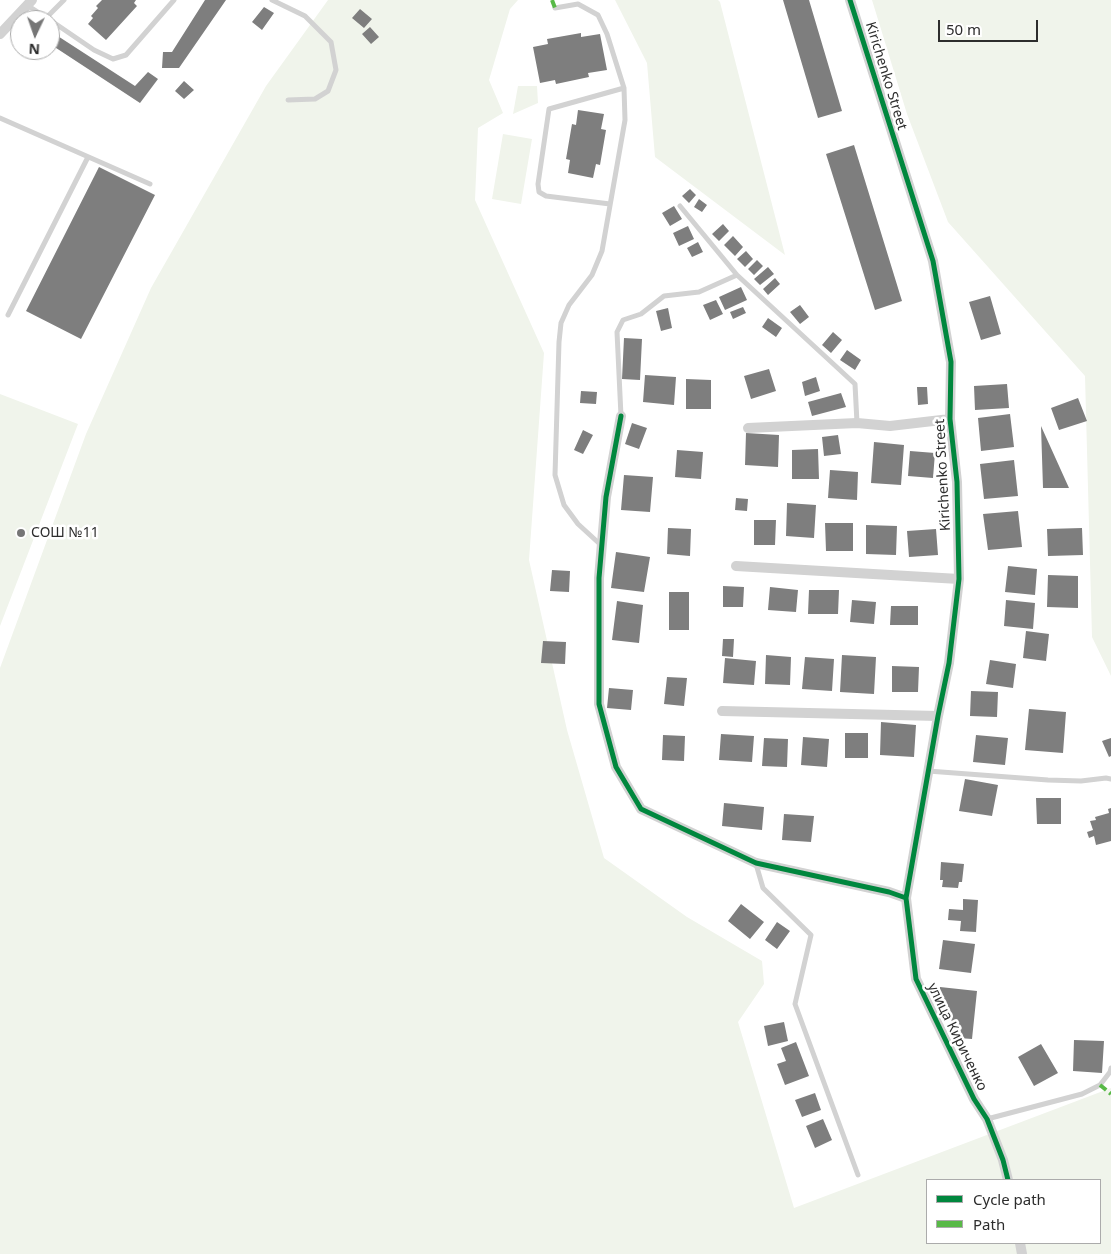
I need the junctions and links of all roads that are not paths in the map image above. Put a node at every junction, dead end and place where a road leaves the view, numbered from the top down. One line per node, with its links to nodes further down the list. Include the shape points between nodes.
1 (64, 0): 7 (lane)
2 (174, 0): 8 (lane, via 126,55 113,60)
3 (272, 0): 11 (lane, via 304,16 331,42 336,70 328,90 315,99)
4 (850, 0): 20 (street, Kirichenko Street, via 932,262 951,362)
5 (29, 2): 9 (street)
6 (555, 8): 10 (lane, via 578,4 598,14)
7 (56, 10)
8 (60, 27)
9 (0, 34)
10 (624, 88): 15 (lane, via 626,120); 15 (lane, via 548,109 538,184 539,192 546,196)
11 (288, 100)
12 (0, 118): 13 (lane)
13 (88, 157): 14 (lane); 18 (lane)
14 (150, 184)
15 (610, 204): 23 (lane, via 602,251 592,275 569,305 561,323 555,475 564,505 578,524)
16 (680, 206): 17 (lane)
17 (737, 276): 19 (lane, via 699,292 664,296 641,314 623,320 617,332); 21 (lane, via 855,384)
18 (8, 315)
19 (621, 416): 23 (street, via 606,497)
20 (950, 419): 21 (street, via 890,426); 25 (street, Kirichenko Street, via 957,482)
21 (857, 422): 22 (street)
22 (748, 428)
23 (602, 546): 30 (street, via 599,704 616,767 640,809)
24 (736, 566): 25 (street)
25 (959, 579): 27 (street, Kirichenko Street, via 949,663)
26 (722, 711): 27 (street)
27 (938, 716): 28 (street, Kirichenko Street)
28 (928, 771): 29 (lane, via 1048,780); 31 (street, Kirichenko Street)
29 (1111, 779)
30 (756, 863): 31 (street); 34 (lane, via 763,888 811,935 795,1004)
31 (906, 898): 33 (street, улица Кириченко, via 916,979 974,1099)
32 (1111, 1068): 33 (lane, via 1100,1084 1082,1094)
33 (987, 1119): 35 (street, улица Кириченко)
34 (858, 1175)
35 (1008, 1179)

